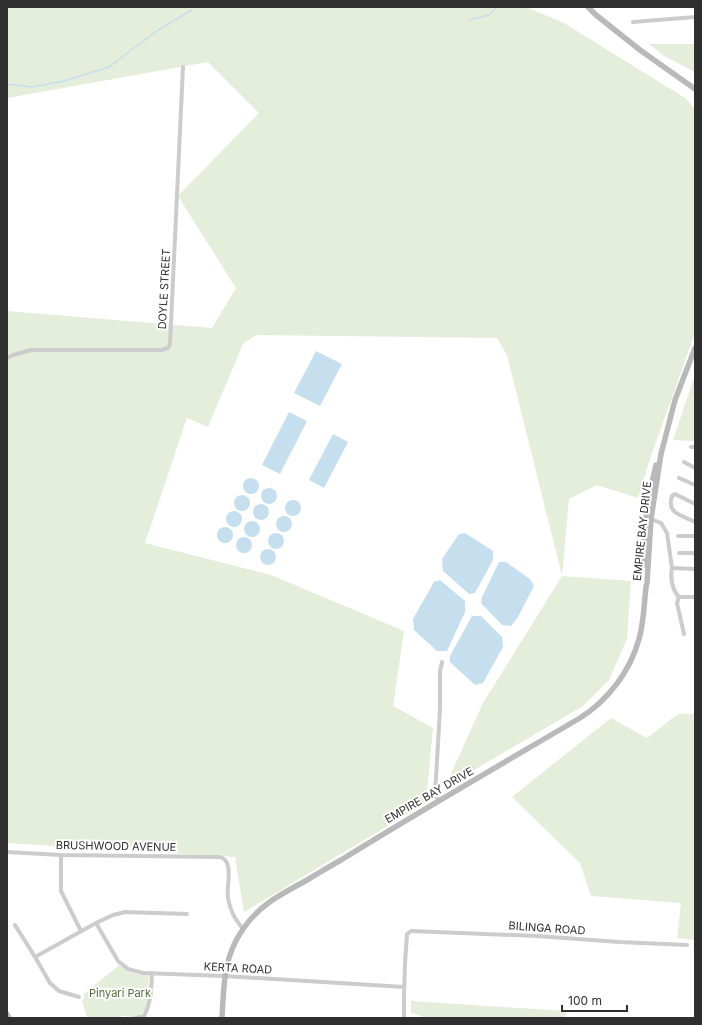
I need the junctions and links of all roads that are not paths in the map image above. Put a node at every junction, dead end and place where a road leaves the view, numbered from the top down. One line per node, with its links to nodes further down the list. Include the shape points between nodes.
1 (588, 7): 5 (main road, via 640,50)
2 (695, 17): 3 (street)
3 (633, 22)
4 (183, 67): 7 (street, DOYLE STREET, via 168,348 31,350)
5 (695, 90)
6 (695, 348): 8 (main road, EMPIRE BAY DRIVE, via 675,400)
7 (7, 358)
8 (661, 454): 13 (main road, EMPIRE BAY DRIVE); 15 (main road, EMPIRE BAY DRIVE)
9 (684, 462): 10 (street)
10 (695, 468)
11 (679, 478): 12 (street)
12 (695, 485)
13 (648, 501): 15 (main road); 19 (main road, EMPIRE BAY DRIVE)
14 (695, 504): 16 (street, via 675,494 670,502 674,511)
15 (651, 519): 19 (main road); 22 (street, via 661,524 667,534); 24 (main road, EMPIRE BAY DRIVE)
16 (695, 522)
17 (678, 536): 18 (street)
18 (695, 536)
19 (645, 539): 24 (main road, EMPIRE BAY DRIVE)
20 (679, 553): 21 (street)
21 (695, 553)
22 (672, 568): 23 (street); 25 (street, via 673,586)
23 (695, 569)
24 (646, 587): 29 (main road, EMPIRE BAY DRIVE, via 637,647 625,673 607,695 580,718)
25 (679, 597): 26 (street); 27 (street, via 677,603)
26 (695, 597)
27 (684, 634)
28 (442, 662): 29 (street, via 435,795)
29 (439, 801): 35 (main road, EMPIRE BAY DRIVE, via 274,898 258,910)
30 (7, 852): 31 (street, BRUSHWOOD AVENUE)
31 (61, 855): 35 (street, BRUSHWOOD AVENUE, via 224,858 228,867 230,908); 36 (street, via 61,891)
32 (187, 914): 33 (street, via 125,912)
33 (96, 923): 36 (street); 39 (street, KERTA ROAD, via 118,961 128,969)
34 (15, 925): 38 (street)
35 (243, 929): 40 (main road, EMPIRE BAY DRIVE, via 228,956)
36 (81, 932): 38 (street)
37 (687, 945): 41 (street, BILINGA ROAD, via 411,931 407,934)
38 (35, 957): 42 (street, via 50,983 59,991)
39 (152, 973): 40 (street, KERTA ROAD); 45 (street, via 148,1008 144,1016)
40 (224, 976): 41 (street, KERTA ROAD); 46 (main road, EMPIRE BAY DRIVE)
41 (404, 987): 47 (street)
42 (79, 997)
43 (7, 1014): 44 (main road)
44 (10, 1018)
45 (136, 1018)
46 (222, 1018)
47 (404, 1018)

